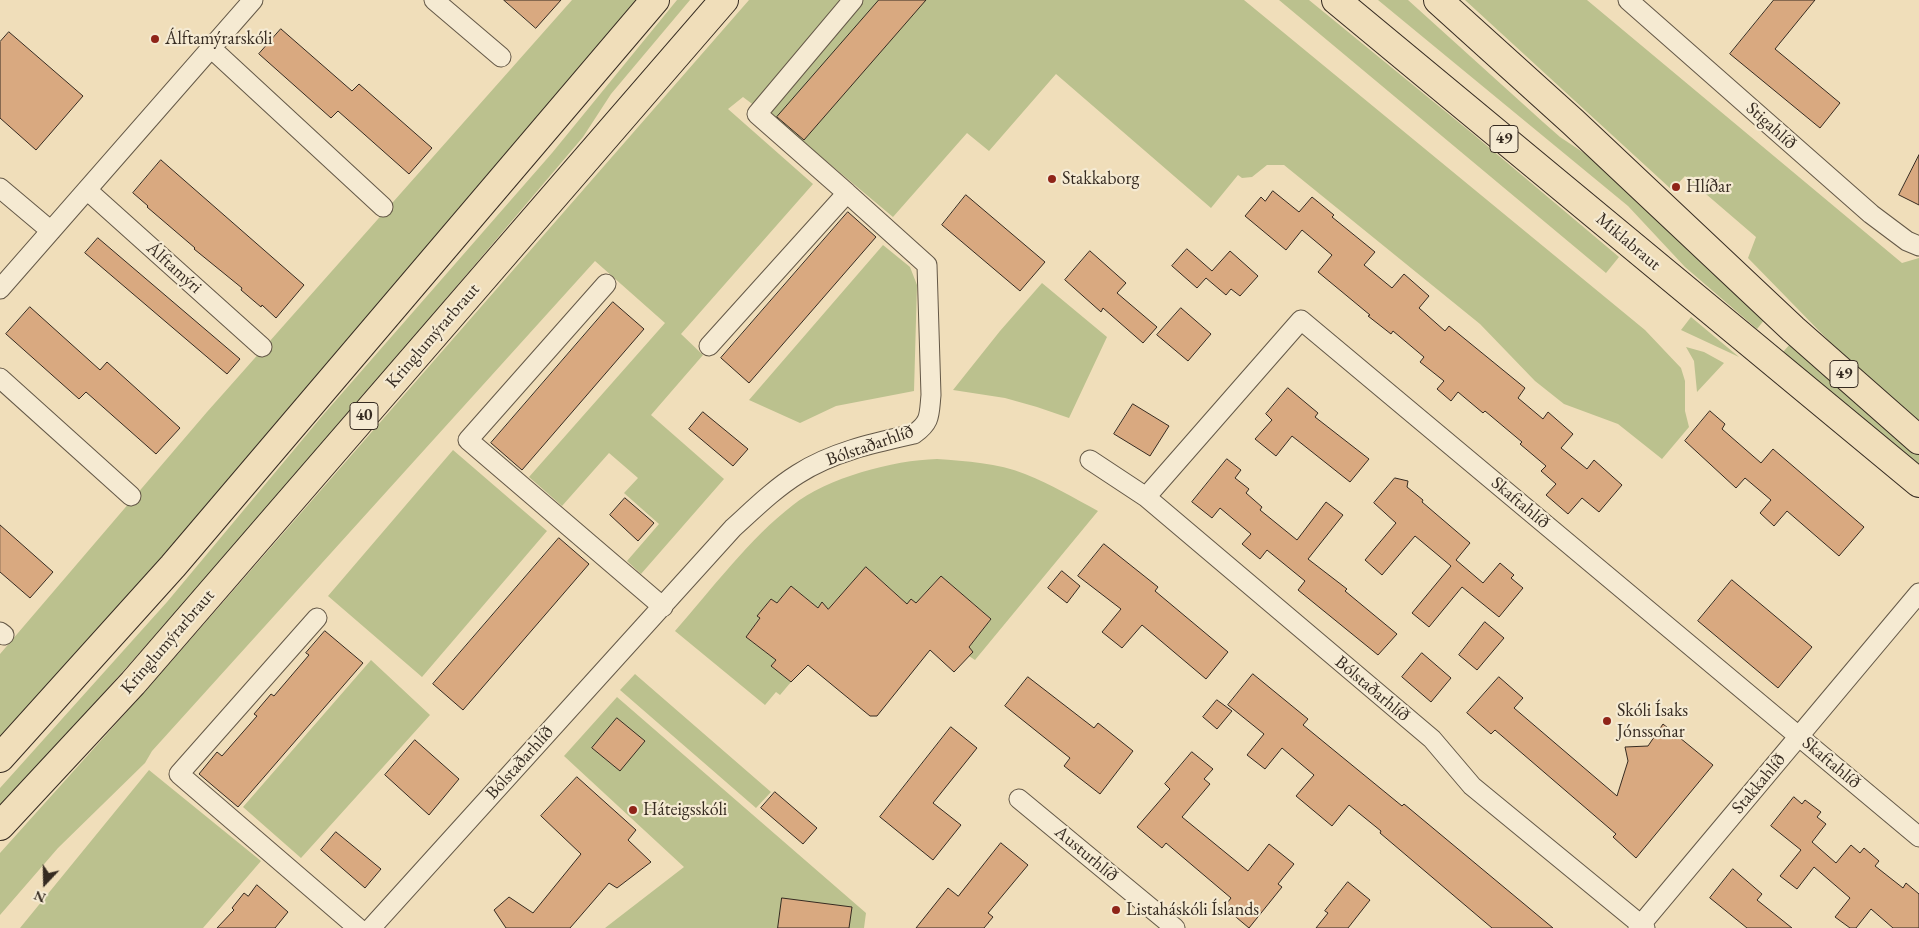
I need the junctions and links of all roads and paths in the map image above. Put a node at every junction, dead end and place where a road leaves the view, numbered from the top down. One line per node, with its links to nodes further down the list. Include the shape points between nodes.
1 (253, 0): 9 (street)
2 (434, 0): 10 (street)
3 (655, 0): 33 (main road, via 174,566)
4 (724, 0): 35 (main road, Kringlumýrarbraut / 40, via 133,683)
5 (853, 0): 13 (street, Bólstaðarhlíð, via 757,114)
6 (1336, 0): 22 (main road, Miklabraut / 49)
7 (1438, 0): 23 (main road, 49)
8 (1628, 0): 16 (street, Stigahlíð, via 1871,214 1906,241)
9 (211, 48): 12 (street); 14 (street)
10 (501, 57)
11 (0, 188): 15 (street)
12 (87, 190): 15 (street); 20 (street, Álftamýri)
13 (847, 193): 19 (street); 30 (street, Bólstaðarhlíð, via 927,265 931,395 925,426 914,434 830,457 771,492 733,528)
14 (383, 206)
15 (51, 231): 18 (street)
16 (1919, 246)
17 (606, 284): 30 (street, via 468,440)
18 (0, 290)
19 (709, 346)
20 (262, 347)
21 (0, 378): 26 (street)
22 (1866, 440): 25 (main road, Miklabraut / 49); 28 (street)
23 (1919, 440)
24 (1090, 460): 27 (street, Bólstaðarhlíð)
25 (1919, 483)
26 (131, 496)
27 (1146, 498): 32 (street, Skaftahlíð, via 1301,320); 38 (street, Bólstaðarhlíð, via 1432,739 1472,786)
28 (1919, 498)
29 (1919, 593): 32 (street, Stakkahlíð)
30 (663, 607): 37 (street, Bólstaðarhlíð)
31 (317, 618): 39 (street, via 180,774)
32 (1799, 736): 36 (street, Skaftahlíð); 38 (street, Stakkahlíð)
33 (0, 758)
34 (1019, 799): 40 (street, Austurhlíð)
35 (0, 826)
36 (1919, 837)
37 (378, 925)
38 (1641, 927)
39 (358, 928)
40 (1175, 928)

